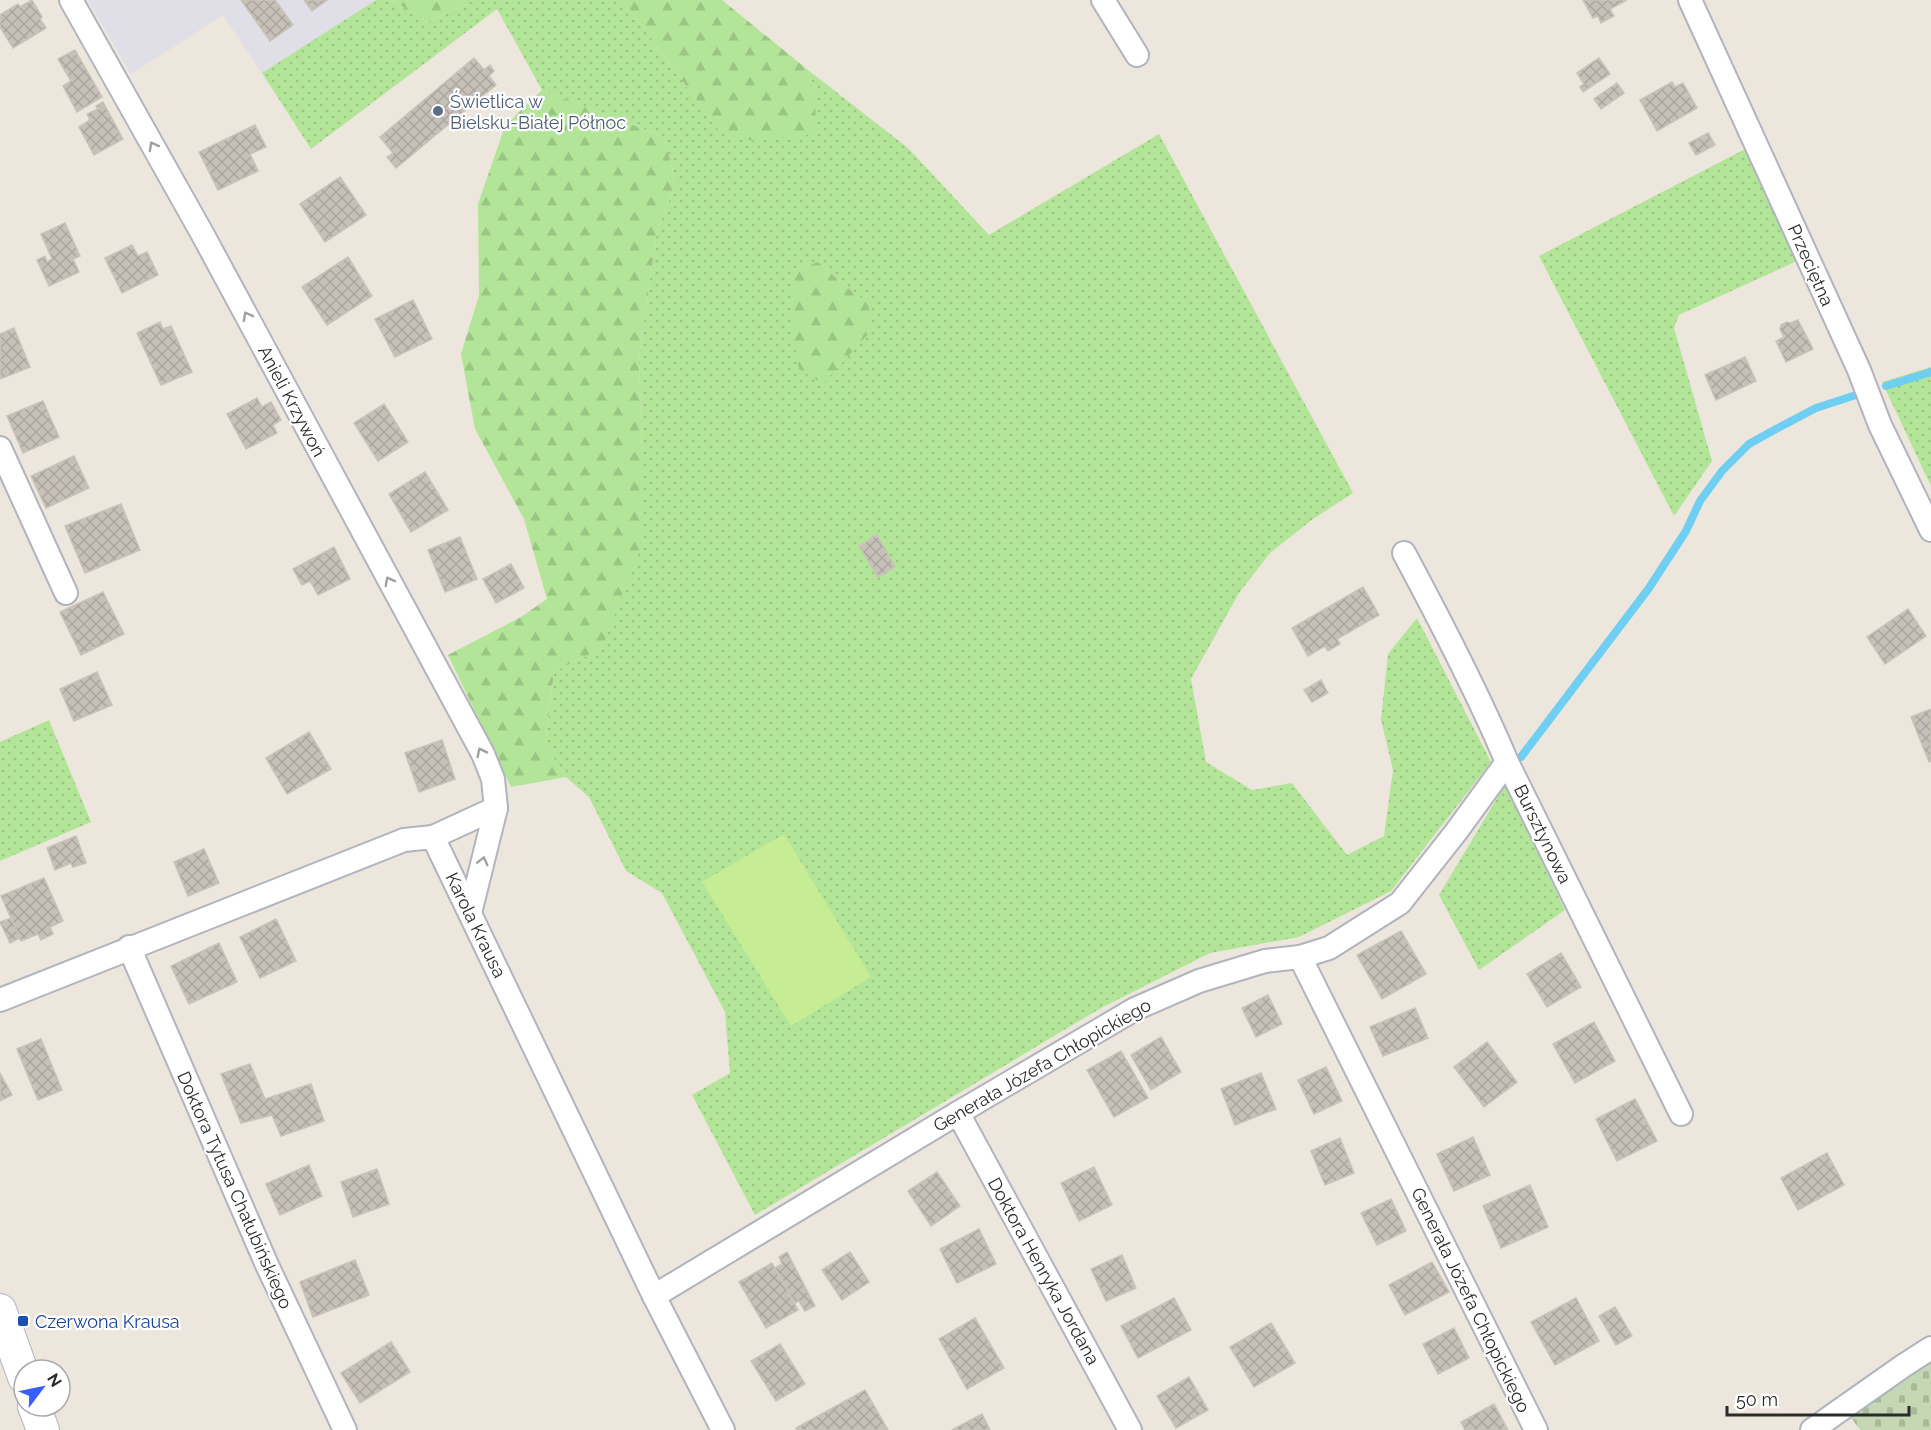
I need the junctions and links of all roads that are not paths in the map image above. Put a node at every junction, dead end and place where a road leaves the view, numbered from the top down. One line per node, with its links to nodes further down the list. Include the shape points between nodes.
1 (71, 0): 10 (street, Anieli Krzywoń, one-way to 1, via 493,779 483,754 203,235)
2 (1103, 0): 4 (street)
3 (1690, 0): 6 (street, Przeciętna)
4 (1137, 55)
5 (0, 448): 8 (street)
6 (1931, 530)
7 (1404, 553): 9 (street, Bursztynowa)
8 (66, 593)
9 (1507, 762): 14 (street, via 1400,903 1329,948); 17 (street, Bursztynowa)
10 (496, 808): 11 (street); 12 (street, Anieli Krzywoń, one-way to 10)
11 (433, 837): 12 (street, Karola Krausa); 13 (street, via 404,840)
12 (470, 913): 18 (street, Karola Krausa)
13 (129, 948): 15 (street); 22 (street, Doktora Tytusa Chałubińskiego, via 267,1265)
14 (1300, 957): 16 (street, Generała Józefa Chłopickiego, via 1265,961 1199,981 1135,1009); 25 (street, Generała Józefa Chłopickiego)
15 (0, 1000)
16 (958, 1113): 18 (street, Generała Józefa Chłopickiego); 24 (street, Doktora Henryka Jordana)
17 (1681, 1114)
18 (654, 1296): 23 (street, Karola Krausa)
19 (0, 1310): 21 (street)
20 (1931, 1348): 26 (street)
21 (17, 1358)
22 (345, 1430)
23 (723, 1430)
24 (1131, 1430)
25 (1536, 1430)
26 (1812, 1430)

